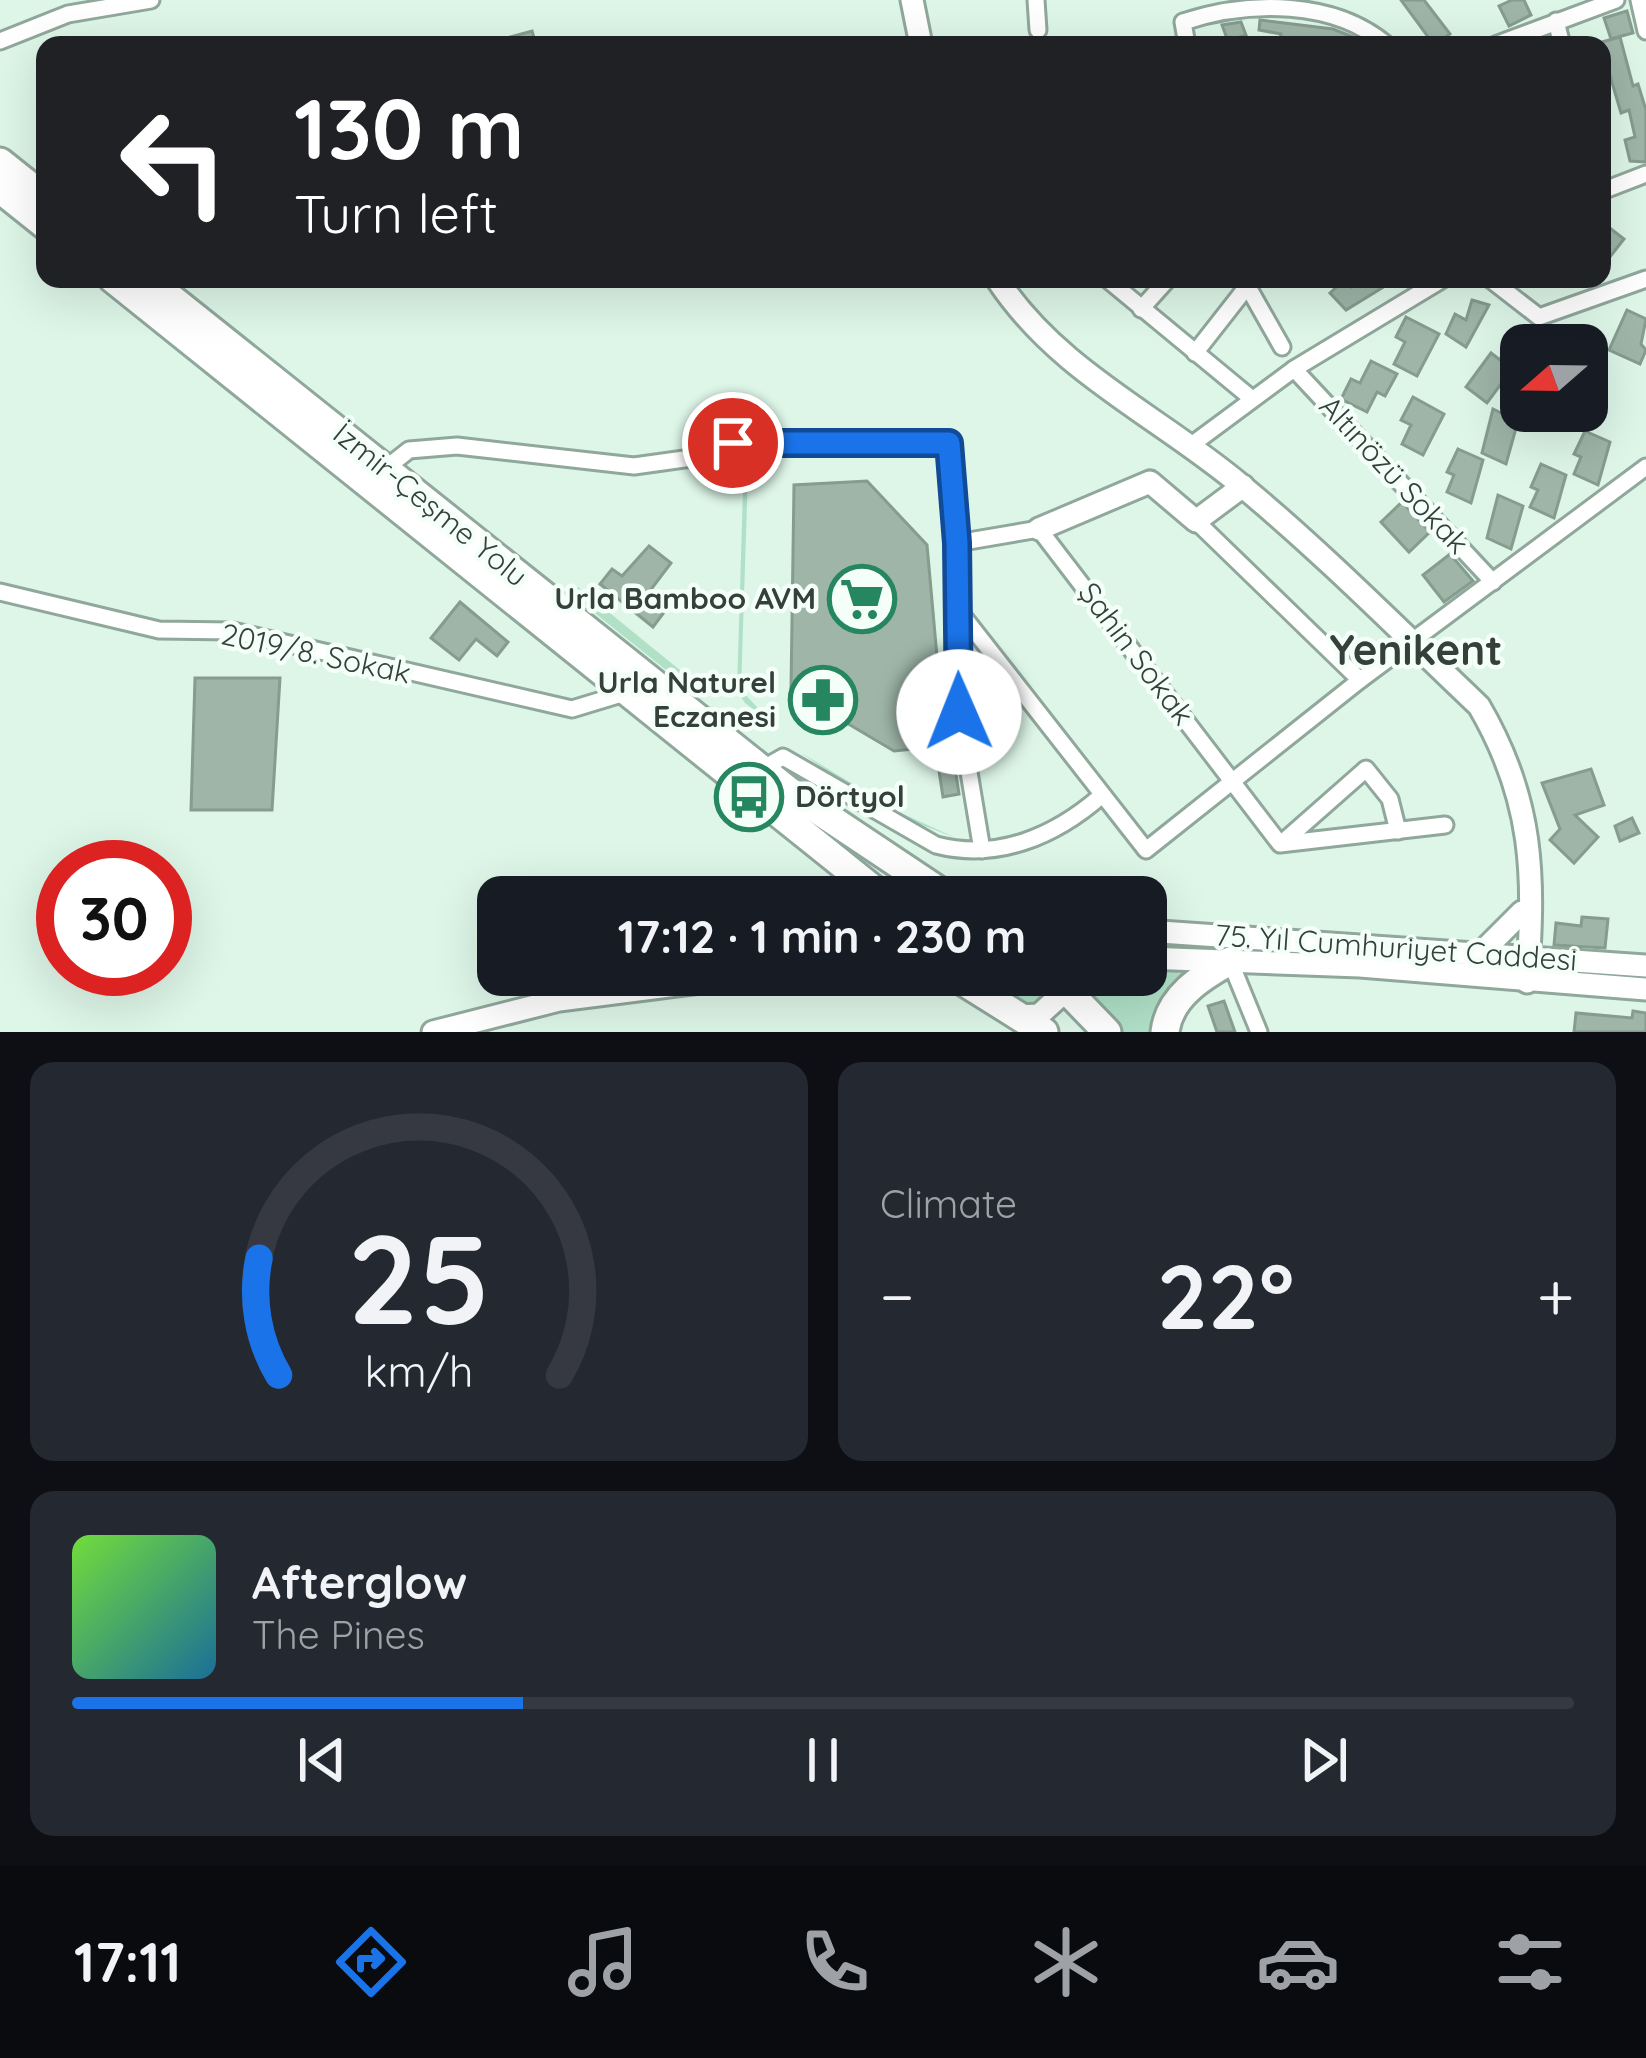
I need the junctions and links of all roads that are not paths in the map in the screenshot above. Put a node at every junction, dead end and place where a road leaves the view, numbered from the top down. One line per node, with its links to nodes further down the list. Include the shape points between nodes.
1 (151, 0): 14 (street, via 68,14)
2 (912, 0): 9 (street)
3 (1036, 0): 7 (street)
4 (1616, 0): 6 (street)
5 (1639, 0): 8 (street)
6 (1556, 21): 12 (street); 13 (street)
7 (1038, 30)
8 (1646, 32)
9 (918, 36)
10 (1185, 36): 11 (street, via 1183,22 1215,10 1290,0 1341,11)
11 (1375, 36)
12 (1518, 36)
13 (1560, 36)
14 (0, 41)
15 (0, 162): 19 (highway)
16 (1646, 174): 17 (street)
17 (1611, 188)
18 (0, 189): 20 (highway)
19 (36, 191)
20 (36, 218)
21 (1646, 279): 30 (street, via 1539,317)
22 (124, 288): 48 (highway, İzmir-Çeşme Yolu)
23 (158, 288): 38 (highway, İzmir-Çeşme Yolu)
24 (1003, 288): 36 (street, via 1080,371)
25 (1118, 288): 31 (street)
26 (1160, 288): 31 (street)
27 (1247, 288): 33 (street)
28 (1253, 288): 32 (street)
29 (1424, 288): 34 (street)
30 (1502, 288)
31 (1142, 308): 33 (street)
32 (1282, 347)
33 (1195, 353): 35 (street)
34 (1294, 369): 35 (street); 43 (street, Altınözü Sokak)
35 (1251, 398): 36 (street)
36 (1190, 446): 39 (street)
37 (1646, 467): 43 (street)
38 (385, 469): 42 (street, via 409,450 457,446 634,466 712,455 733,443 949,443); 49 (highway, İzmir-Çeşme Yolu)
39 (1243, 486): 40 (street); 46 (street)
40 (1196, 521): 41 (street, via 1150,482); 47 (street)
41 (1039, 529): 42 (street); 50 (street, Şahin Sokak)
42 (957, 543): 45 (street)
43 (1493, 582): 46 (street)
44 (0, 592): 48 (street, 2019/8. Sokak, via 159,630 233,631 572,709)
45 (958, 609): 51 (street); 55 (street, via 959,712)
46 (1412, 644): 47 (street); 58 (street, via 1479,706 1505,752 1522,802)
47 (1360, 680): 50 (street)
48 (631, 692): 56 (highway, İzmir-Çeşme Yolu)
49 (762, 770): 55 (street, via 783,757 936,845); 57 (highway, İzmir-Çeşme Yolu)
50 (1232, 780): 51 (street, via 1145,850); 54 (street, Şahin Sokak)
51 (1101, 796): 55 (street, via 1051,835)
52 (1444, 825): 53 (street)
53 (1398, 831): 54 (street); 54 (street, via 1390,799 1366,769)
54 (1280, 844)
55 (982, 850)
56 (858, 876)
57 (917, 876)
58 (1532, 889): 59 (street); 62 (street)
59 (1522, 912): 61 (street); 62 (street)
60 (1167, 932): 61 (street, 75. Yıl Cumhuriyet Caddesi)
61 (1480, 954): 62 (street, 75. Yıl Cumhuriyet Caddesi)
62 (1522, 956): 65 (street, 75. Yıl Cumhuriyet Caddesi); 66 (street)
63 (1167, 959): 64 (street, 75. Yıl Cumhuriyet Caddesi)
64 (1230, 961): 66 (street, 75. Yıl Cumhuriyet Caddesi); 76 (highway, via 1177,1001); 77 (street)
65 (1646, 966)
66 (1519, 981): 67 (street, 75. Yıl Cumhuriyet Caddesi)
67 (1646, 989)
68 (594, 996): 73 (street)
69 (984, 996): 72 (highway)
70 (1054, 996): 72 (street, via 1039,1015)
71 (1080, 996): 75 (highway)
72 (1010, 1014): 74 (highway)
73 (434, 1032)
74 (1044, 1032)
75 (1107, 1032)
76 (1166, 1032)
77 (1259, 1032)

